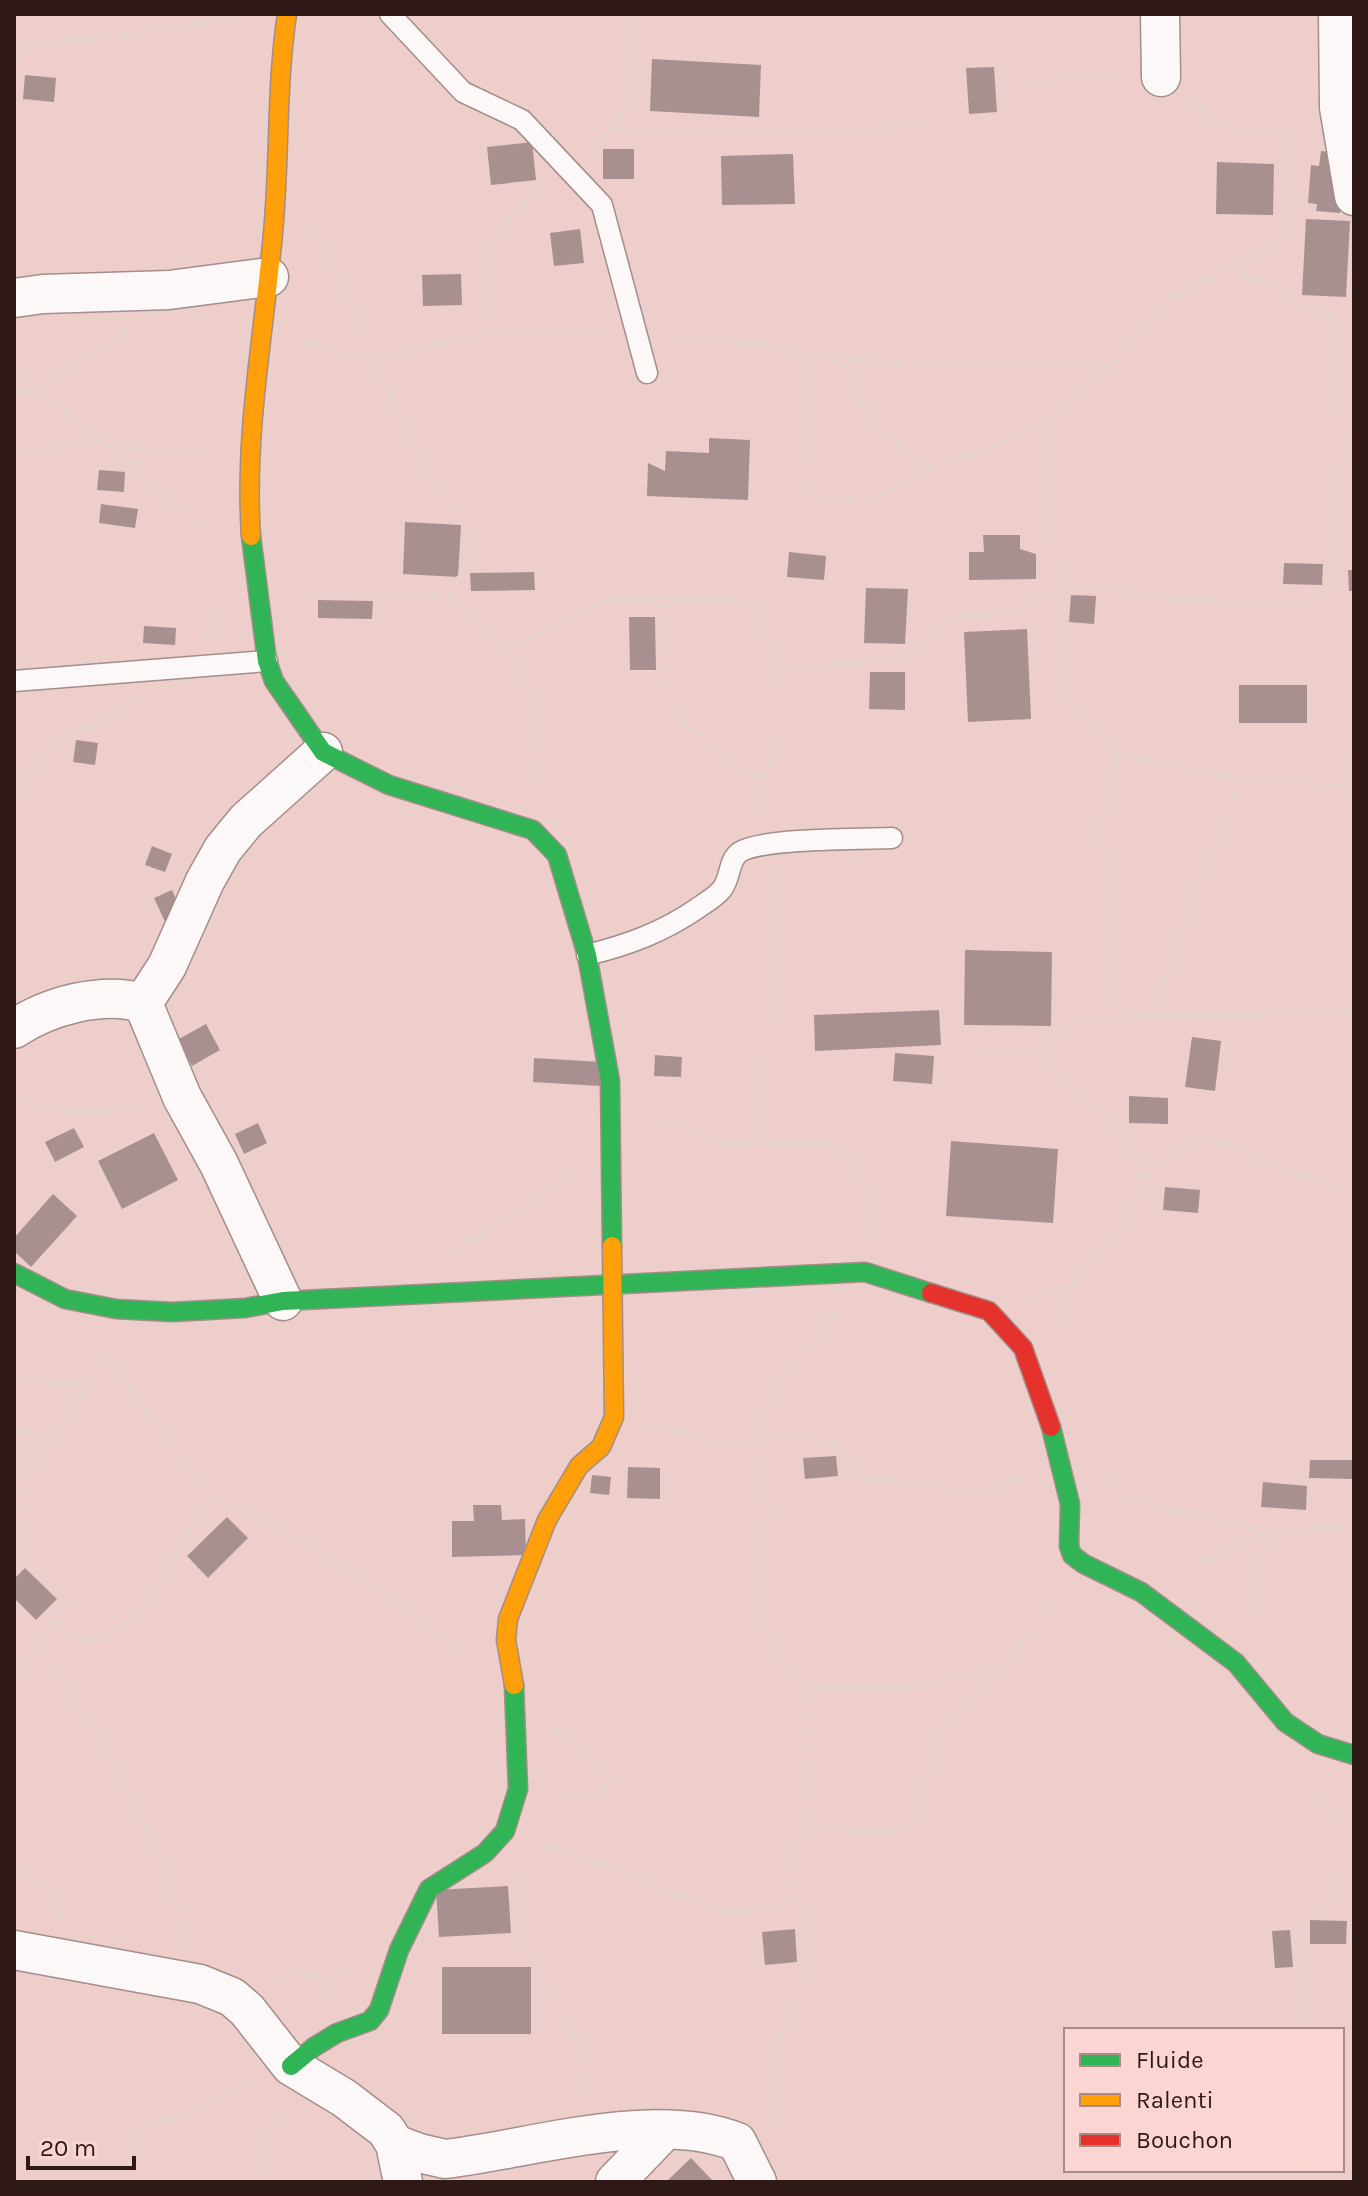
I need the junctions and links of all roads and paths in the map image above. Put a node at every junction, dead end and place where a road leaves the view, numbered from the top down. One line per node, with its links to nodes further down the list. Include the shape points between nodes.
1 (242, 14): 8 (path)
2 (287, 14): 20 (street, via 280,50)
3 (390, 14): 16 (lane, via 463,92 522,120)
4 (626, 14): 14 (path, via 628,103)
5 (1160, 14): 10 (street)
6 (1338, 14): 12 (street)
7 (14, 47): 8 (path)
8 (28, 48): 9 (path)
9 (14, 61)
10 (1161, 77): 11 (path); 15 (path, via 1227,130)
11 (1024, 80)
12 (1339, 107): 15 (path); 17 (street)
13 (929, 120): 14 (path, via 859,133)
14 (612, 130): 16 (path)
15 (1288, 133): 19 (path, via 1288,215 1279,242)
16 (567, 168): 24 (lane, via 602,205); 25 (path, via 496,232 482,284)
17 (1354, 196)
18 (309, 218): 27 (path)
19 (1233, 266): 30 (path, via 1161,303); 39 (path, via 1329,318 1346,442)
20 (269, 277): 21 (street); 37 (street)
21 (169, 290): 22 (street); 32 (path, via 128,331)
22 (14, 298)
23 (292, 330): 27 (path, via 323,352)
24 (636, 333): 25 (path); 26 (path, via 743,342); 31 (lane)
25 (481, 335): 27 (path)
26 (807, 355): 28 (path); 38 (path, via 811,388 803,430 802,486 824,501 879,495)
27 (374, 357): 44 (path, via 433,481 463,522 466,557)
28 (841, 358): 30 (path, via 900,365); 38 (path, via 863,409 885,435)
29 (14, 361): 32 (path)
30 (1107, 367): 34 (path)
31 (647, 373)
32 (37, 388): 33 (path); 35 (path)
33 (14, 396)
34 (1044, 426): 38 (path); 42 (path)
35 (99, 442): 36 (path); 37 (path); 40 (path, via 246,562)
36 (14, 451)
37 (250, 455): 40 (street)
38 (931, 466)
39 (1335, 559): 41 (path); 42 (path, via 1329,585 1315,600 1297,605)
40 (255, 560): 43 (street)
41 (1354, 560)
42 (1059, 588): 49 (path, via 1012,610 936,622 918,655); 53 (path, via 1069,694)
43 (258, 592): 44 (path); 47 (street)
44 (453, 595): 46 (path)
45 (667, 597): 46 (path, via 606,599); 49 (path, via 755,603); 54 (path, via 668,687 674,707 719,756)
46 (507, 650): 59 (path, via 529,684 537,721)
47 (267, 661): 48 (lane); 52 (street, via 274,681)
48 (180, 667): 50 (lane); 57 (path, via 124,709 65,737)
49 (783, 671): 54 (path, via 784,741)
50 (14, 681)
51 (1352, 712): 56 (path)
52 (323, 752): 59 (street, via 389,785); 64 (street, via 246,821 223,849 167,966)
53 (1119, 755): 55 (path); 67 (path, via 1099,833 1107,870)
54 (761, 779): 62 (path, via 757,826)
55 (1239, 779): 56 (path); 66 (path)
56 (1344, 786): 58 (path)
57 (14, 794)
58 (1354, 811)
59 (533, 830): 63 (street, via 557,855)
60 (892, 838): 61 (lane)
61 (782, 843): 62 (lane); 74 (path, via 770,942)
62 (743, 850): 63 (lane, via 717,895 673,925)
63 (587, 955): 73 (street, via 610,1081)
64 (143, 1003): 68 (street, via 127,998 76,1003); 71 (street)
65 (1354, 1011): 66 (path)
66 (1150, 1015): 67 (path)
67 (1104, 1020): 70 (path, via 1085,1018)
68 (14, 1029)
69 (969, 1050): 70 (path)
70 (1035, 1051): 75 (path, via 1079,1097 1103,1109 1128,1142)
71 (182, 1097): 72 (path, via 92,1113); 82 (street)
72 (14, 1100)
73 (612, 1132): 74 (path, via 654,1119 678,1121 727,1143); 77 (path, via 529,1204); 80 (street)
74 (765, 1142): 78 (path, via 837,1149 854,1166 874,1232)
75 (1145, 1179): 76 (path, via 1195,1139 1225,1143 1257,1161); 83 (path, via 1110,1243 1066,1290)
76 (1354, 1189)
77 (448, 1255)
78 (865, 1272): 80 (street); 83 (street); 91 (path, via 820,1334 793,1360 772,1394)
79 (14, 1273): 81 (street)
80 (612, 1286): 82 (street); 88 (street)
81 (65, 1299): 82 (street, via 172,1312); 85 (path)
82 (283, 1301)
83 (989, 1311): 93 (street, via 1023,1348)
84 (117, 1344): 85 (path)
85 (103, 1352): 87 (path); 96 (path)
86 (14, 1376): 87 (path)
87 (86, 1385): 92 (path)
88 (614, 1417): 91 (path, via 716,1442); 110 (street, via 601,1447 579,1466 547,1520 508,1619 506,1640)
89 (14, 1425): 92 (path)
90 (14, 1432): 95 (path)
91 (759, 1441): 93 (path, via 819,1438 834,1442 865,1479 994,1492); 109 (path, via 769,1513 761,1550 761,1596 773,1652)
92 (50, 1445): 95 (path)
93 (1059, 1453): 100 (street, via 1071,1512)
94 (1098, 1461): 98 (path, via 1126,1499)
95 (25, 1484): 99 (path)
96 (211, 1500): 102 (path, via 139,1613 123,1626 91,1641); 110 (path, via 279,1526 334,1560)
97 (1354, 1528): 98 (path)
98 (1267, 1531): 101 (path); 105 (path)
99 (15, 1549): 102 (path, via 70,1603)
100 (1072, 1555): 101 (street); 107 (path, via 1051,1610)
101 (1141, 1592): 105 (street)
102 (52, 1623): 103 (path)
103 (37, 1644): 106 (path); 123 (path, via 119,1773)
104 (14, 1657): 106 (path)
105 (1236, 1663): 111 (street, via 1285,1722 1318,1744)
106 (24, 1665): 108 (path)
107 (1003, 1666): 109 (path, via 914,1686); 113 (path, via 944,1727 911,1826 891,1833)
108 (14, 1676)
109 (809, 1688): 113 (path, via 802,1792)
110 (516, 1694): 112 (street); 112 (path, via 613,1776 600,1798)
111 (1354, 1755)
112 (518, 1789): 114 (street)
113 (811, 1829): 118 (path, via 790,1857)
114 (505, 1831): 116 (street); 118 (path, via 642,1878 726,1914 779,1906)
115 (1350, 1844): 125 (path, via 1335,1892 1304,1921)
116 (485, 1853): 120 (street, via 429,1889); 128 (path, via 518,1883 528,1950 581,2049)
117 (14, 1865): 121 (path, via 57,1902)
118 (794, 1897): 129 (path, via 805,1927 806,1959 802,1987 767,2064 774,2120)
119 (14, 1950): 121 (street)
120 (399, 1950): 122 (path); 126 (street, via 379,2010 370,2021 337,2033)
121 (62, 1957): 123 (street)
122 (328, 1976): 123 (path, via 293,1973); 124 (path)
123 (216, 1991): 126 (street, via 247,2010)
124 (317, 2010)
125 (1300, 2028)
126 (291, 2066): 130 (street, via 368,2114); 131 (path, via 146,2129); 132 (path)
127 (665, 2130): 128 (street); 129 (street); 134 (street)
128 (598, 2134): 130 (street, via 445,2159)
129 (737, 2142): 135 (street)
130 (395, 2144): 133 (street)
131 (123, 2168)
132 (256, 2182)
133 (403, 2182)
134 (615, 2182)
135 (757, 2182)

